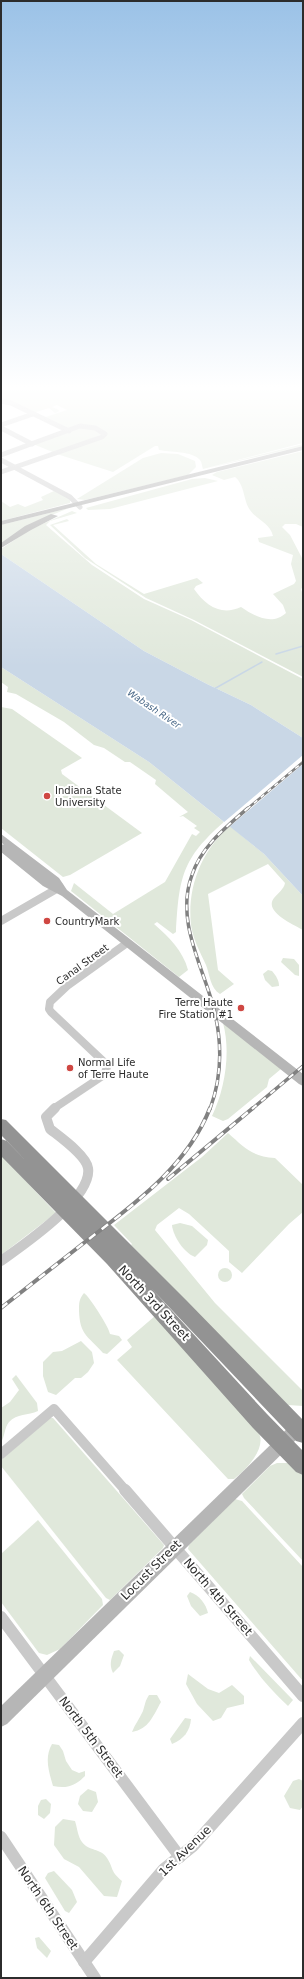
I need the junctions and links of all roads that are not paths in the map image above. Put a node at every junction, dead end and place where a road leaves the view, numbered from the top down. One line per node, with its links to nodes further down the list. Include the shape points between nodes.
1 (43, 482): 3 (street)
2 (166, 482): 3 (main road)
3 (79, 505): 4 (main road); 5 (main road, via 46,519)
4 (4, 522)
5 (1, 546)
6 (1, 837): 8 (main road, via 55,880)
7 (1, 847): 8 (main road, via 47,884)
8 (61, 890): 9 (street); 10 (main road)
9 (1, 921)
10 (127, 943): 11 (main road); 16 (street, Canal Street, via 72,982 50,1002 51,1012 107,1067 104,1075 52,1110 46,1117 50,1129 88,1166 89,1171 84,1186 71,1205)
11 (303, 1080)
12 (1, 1125): 14 (highway, North 3rd Street)
13 (1, 1146): 14 (highway, North 3rd Street)
14 (46, 1181): 15 (highway, North 3rd Street)
15 (119, 1254): 17 (highway, North 3rd Street); 18 (highway, North 3rd Street)
16 (1, 1261)
17 (301, 1428): 18 (main road, Locust Street)
18 (282, 1443): 20 (highway, North 3rd Street); 21 (main road, Locust Street)
19 (1, 1454): 21 (street, North 4th Street, via 54,1409)
20 (303, 1465)
21 (174, 1547): 23 (main road, Locust Street); 24 (street, North 4th Street)
22 (1, 1617): 23 (street, North 5th Street)
23 (45, 1675): 25 (main road, Locust Street); 28 (street, North 5th Street)
24 (303, 1696)
25 (1, 1718)
26 (303, 1723): 28 (street, 1st Avenue, via 193,1846)
27 (1, 1837): 29 (street, North 6th Street)
28 (180, 1857): 29 (street, 1st Avenue, via 164,1869)
29 (84, 1962): 30 (street, North 6th Street)
30 (95, 1978)

